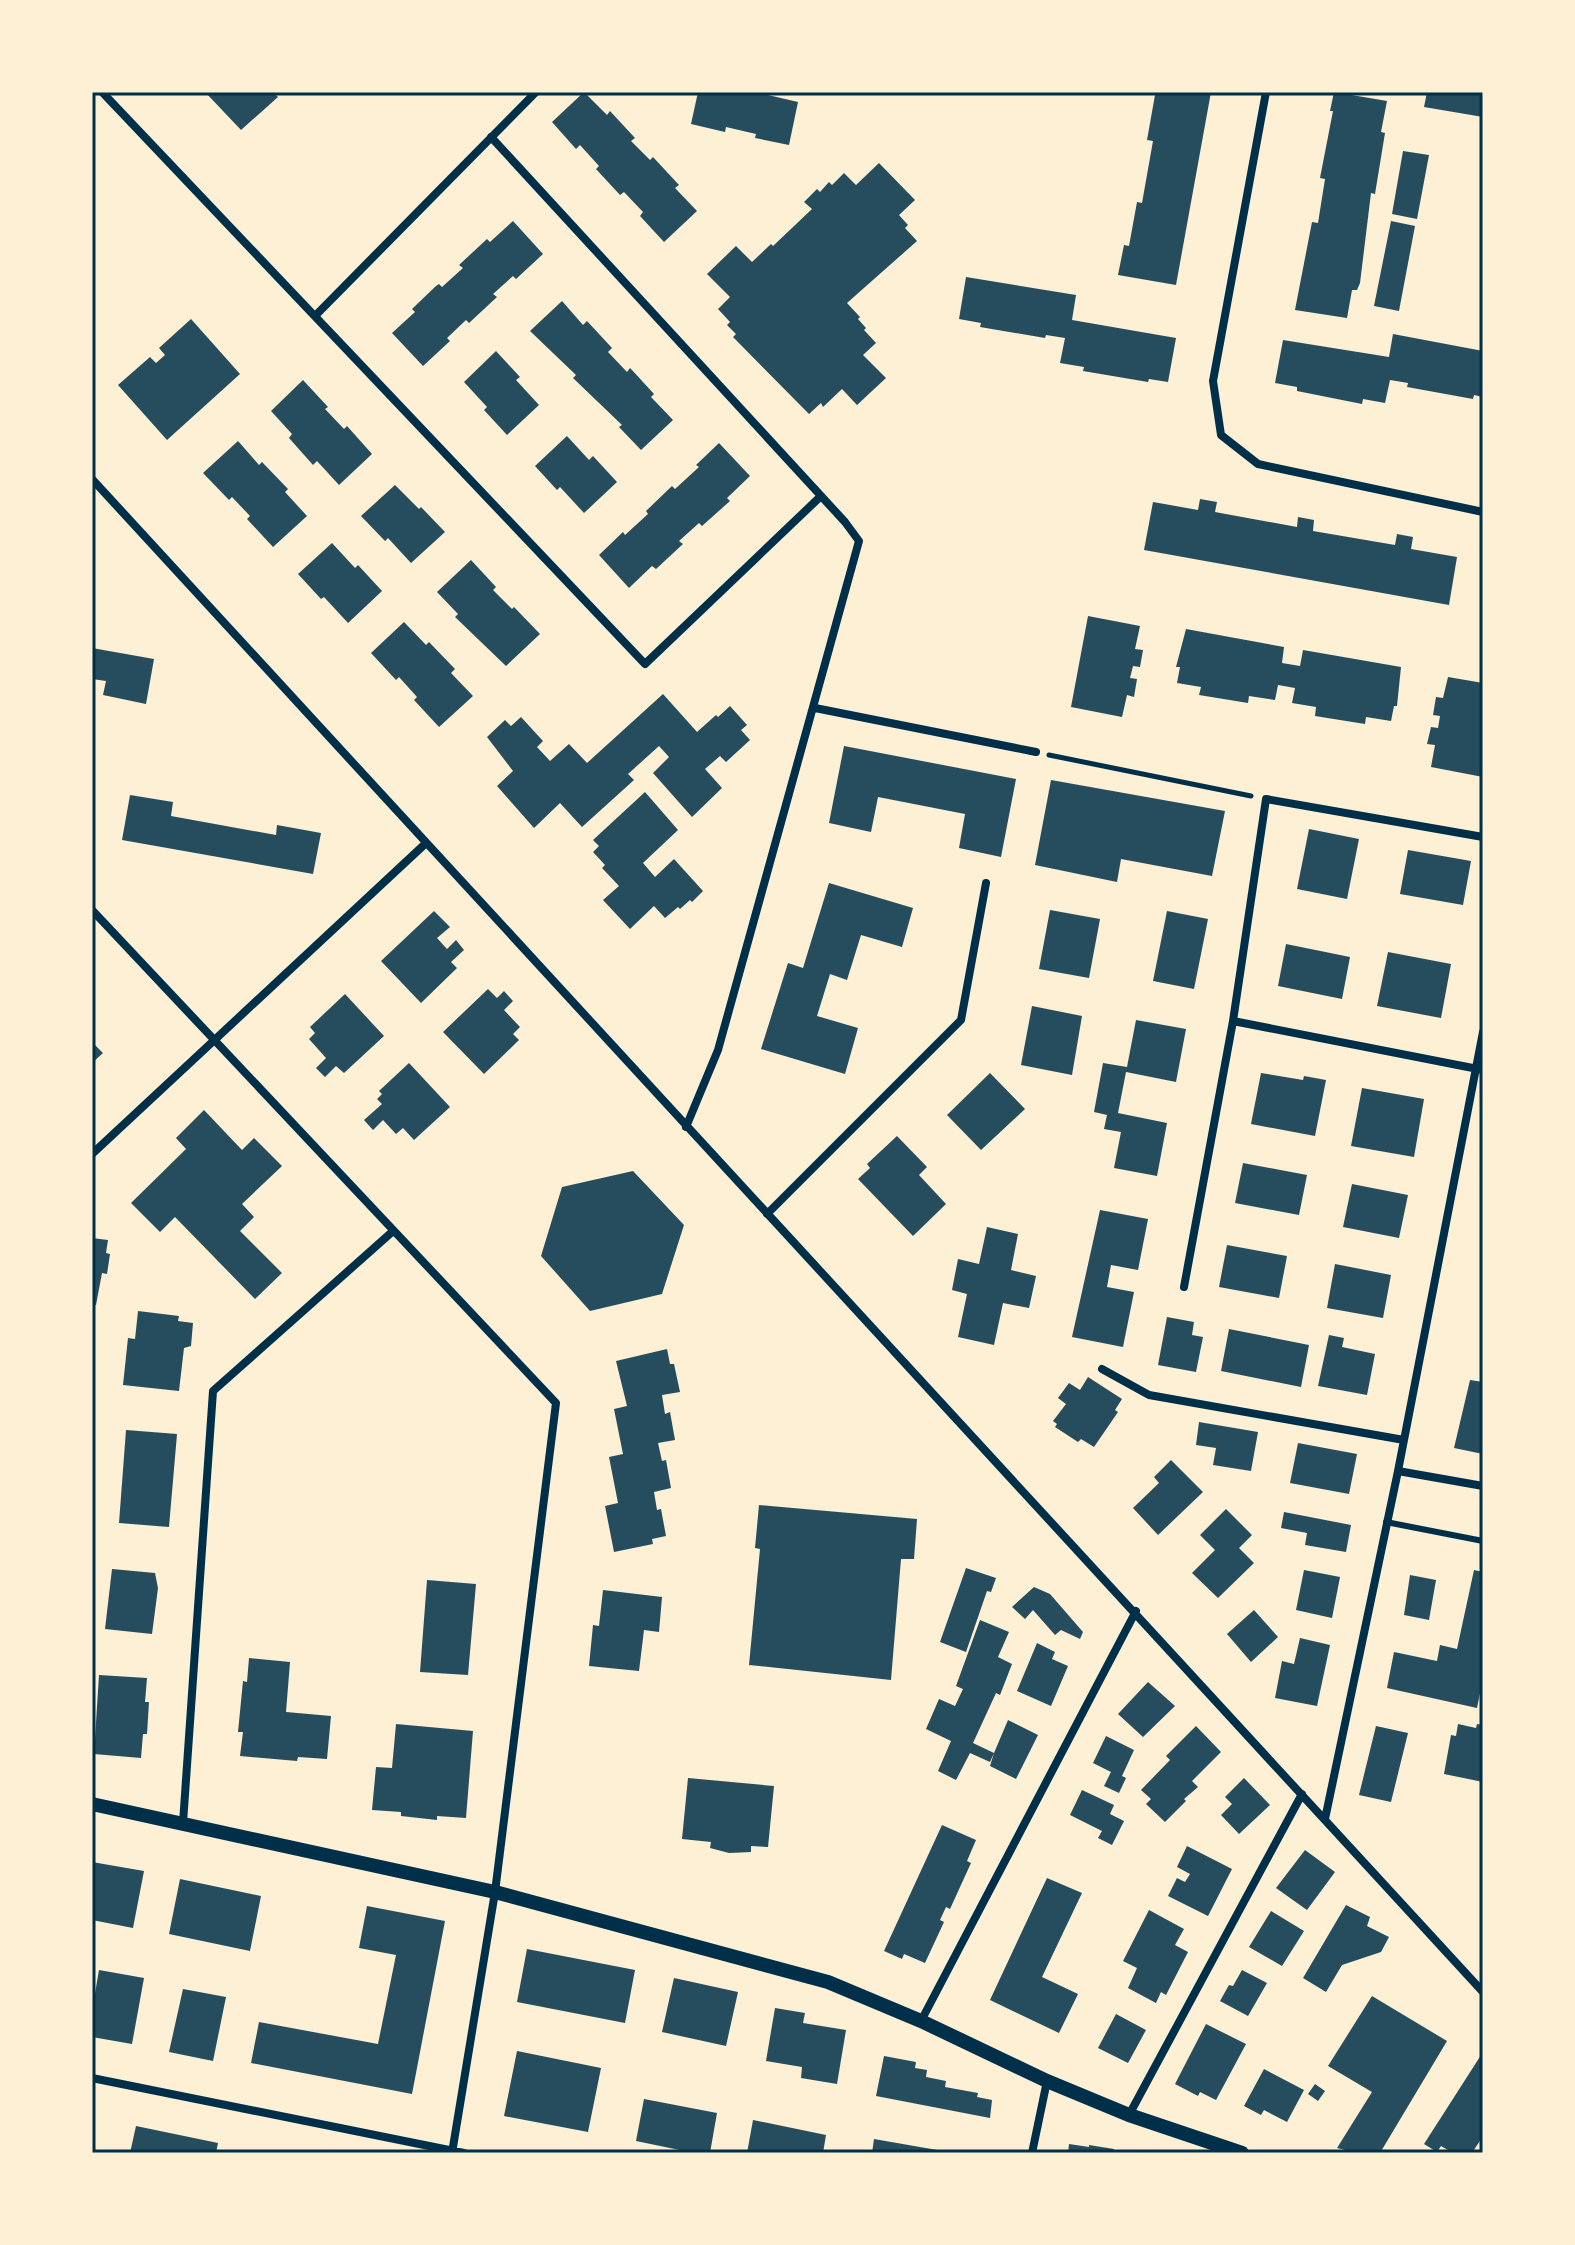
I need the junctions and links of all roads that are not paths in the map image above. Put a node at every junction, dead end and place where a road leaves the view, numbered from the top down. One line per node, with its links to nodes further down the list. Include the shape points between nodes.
1 (102, 92): 5 (street)
2 (536, 92): 4 (street)
3 (1266, 92): 8 (street, via 1213,381 1221,435 1258,464)
4 (491, 137): 5 (street); 7 (street)
5 (315, 316): 7 (street, via 645,664)
6 (92, 479): 12 (street)
7 (821, 496): 9 (street, via 859,541)
8 (1483, 512)
9 (815, 708): 10 (street); 19 (street, via 718,1050)
10 (1036, 752)
11 (1483, 837): 15 (street, via 1266,799)
12 (425, 844): 17 (street); 19 (street)
13 (986, 883): 21 (street, via 961,1020)
14 (92, 910): 17 (street)
15 (1233, 1021): 18 (street); 23 (street)
16 (1483, 1032): 18 (street)
17 (214, 1041): 20 (street); 22 (street)
18 (1480, 1069): 25 (street)
19 (686, 1127): 21 (street)
20 (92, 1154)
21 (767, 1214): 30 (street)
22 (392, 1232): 34 (street, via 213,1391); 35 (street, via 556,1403)
23 (1184, 1287)
24 (1102, 1369): 25 (street, via 1149,1395)
25 (1404, 1440): 26 (street)
26 (1398, 1471): 27 (street); 28 (street)
27 (1483, 1486)
28 (1386, 1522): 29 (lane); 33 (street)
29 (1483, 1541)
30 (1136, 1611): 31 (street); 37 (street)
31 (1302, 1794): 33 (street); 40 (street)
32 (92, 1804): 34 (street)
33 (1325, 1819): 36 (street)
34 (183, 1823): 35 (street)
35 (495, 1892): 37 (street, via 828,1982); 41 (street)
36 (1483, 1992)
37 (921, 2021): 39 (street)
38 (92, 2078): 41 (street)
39 (1047, 2081): 40 (street); 43 (street)
40 (1129, 2115): 44 (street)
41 (452, 2152): 42 (street)
42 (464, 2153)
43 (1032, 2153)
44 (1242, 2153)

